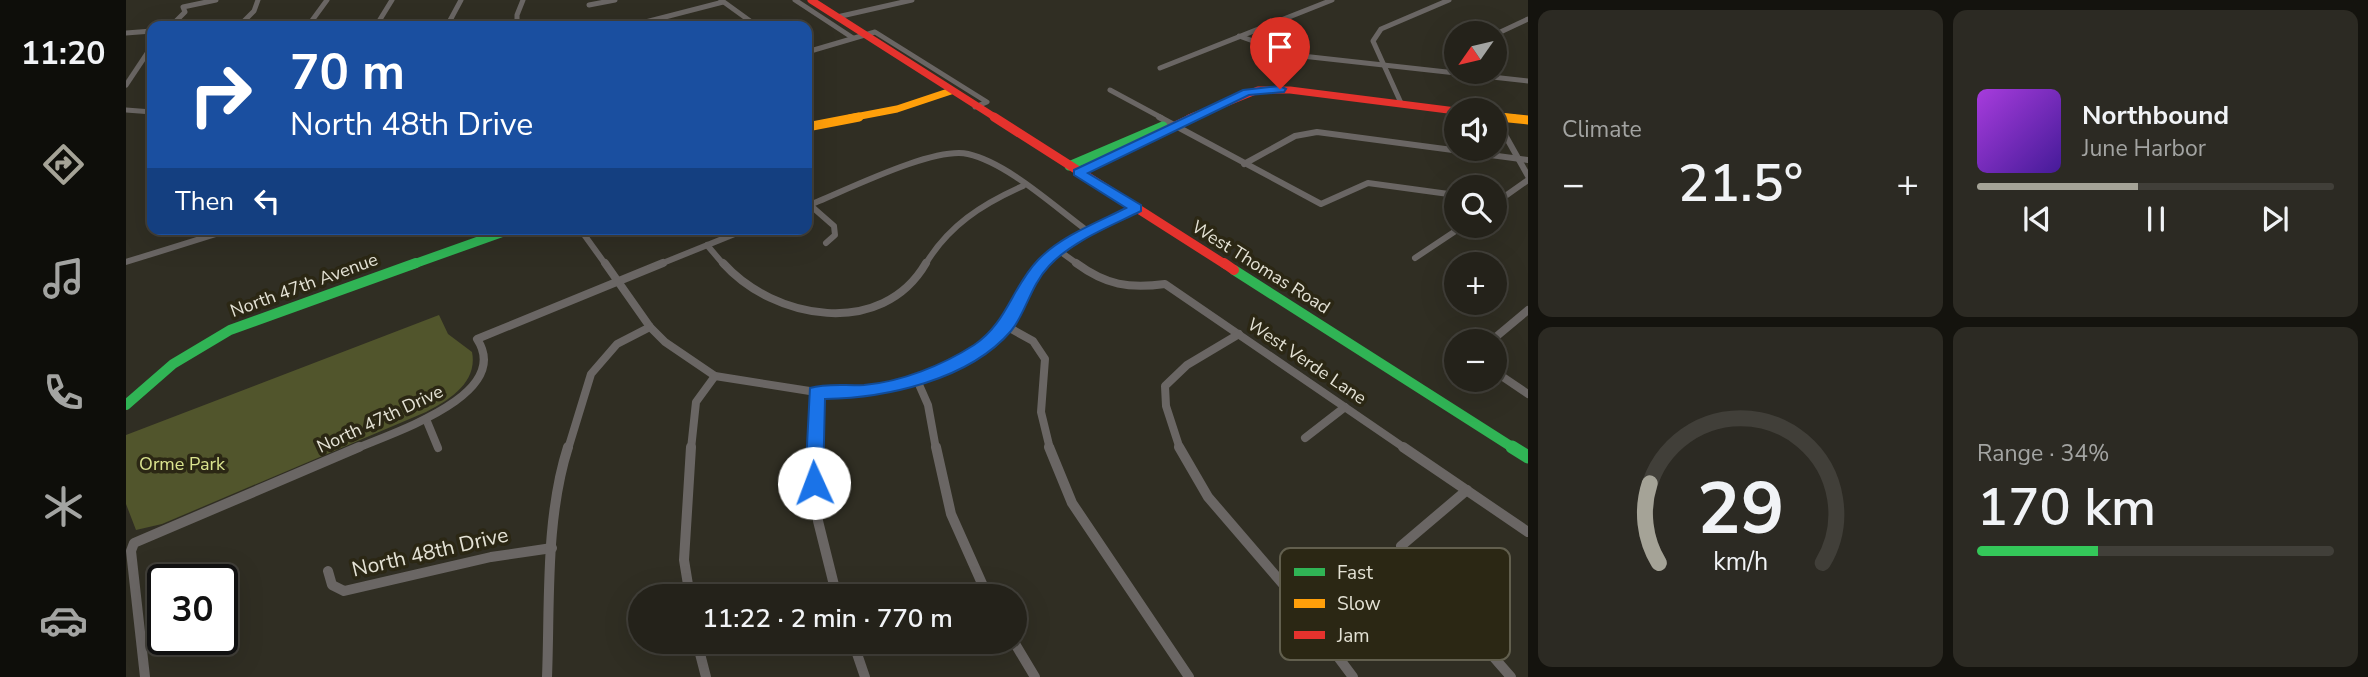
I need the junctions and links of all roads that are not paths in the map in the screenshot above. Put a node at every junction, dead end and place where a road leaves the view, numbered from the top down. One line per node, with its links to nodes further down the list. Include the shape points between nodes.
1 (216, 0): 18 (street, via 183,7 185,12)
2 (258, 0): 19 (street)
3 (327, 0): 20 (street)
4 (392, 0): 21 (street)
5 (461, 0): 22 (street)
6 (523, 0): 23 (street)
7 (615, 0): 14 (street)
8 (795, 0): 30 (street, West Thomas Road)
9 (811, 0): 15 (street, West Thomas Road)
10 (912, 0): 15 (street)
11 (1332, 0): 17 (street)
12 (1449, 0): 34 (street, via 1376,33 1373,41)
13 (722, 1): 24 (street); 25 (street)
14 (589, 5)
15 (837, 17): 30 (street, West Thomas Road)
16 (1528, 19): 27 (street)
17 (1280, 20): 26 (street); 31 (street)
18 (176, 21)
19 (244, 21)
20 (312, 21)
21 (379, 21)
22 (450, 21)
23 (517, 21)
24 (648, 21)
25 (750, 21)
26 (1292, 25)
27 (1507, 29)
28 (147, 31): 29 (street)
29 (126, 33)
30 (859, 36): 32 (street); 43 (street, West Thomas Road); 45 (street, West Thomas Road, via 875,33 987,103)
31 (1239, 36): 34 (street, via 1284,54); 36 (street)
32 (812, 50)
33 (147, 52): 35 (street)
34 (1384, 66): 38 (street); 44 (street)
35 (135, 68): 37 (street); 41 (street)
36 (1160, 68)
37 (126, 69)
38 (1444, 72)
39 (1507, 79): 40 (street)
40 (1528, 81)
41 (126, 85)
42 (1110, 90): 53 (street)
43 (951, 91): 45 (street, West Thomas Road); 54 (street, via 897,109)
44 (1401, 103): 46 (street); 53 (street, via 1268,86)
45 (975, 107): 58 (street, West Thomas Road)
46 (1444, 109)
47 (126, 110): 48 (street)
48 (134, 111): 49 (street); 50 (street)
49 (147, 112)
50 (126, 116)
51 (1507, 117): 52 (street)
52 (1528, 120)
53 (1173, 125): 57 (street); 58 (street, via 1147,141)
54 (812, 126)
55 (1507, 134): 56 (street)
56 (1524, 160): 57 (street, via 1317,132 1295,136); 59 (street)
57 (1244, 164): 61 (street, via 1321,204 1368,183)
58 (1074, 169): 65 (street, West Thomas Road)
59 (1528, 178): 62 (street)
60 (1023, 186): 63 (street, via 989,162 952,152); 66 (street); 73 (street, via 967,218 940,242 921,272 900,293 854,311 814,314 785,308 755,293)
61 (1444, 193)
62 (1507, 194)
63 (812, 203)
64 (812, 208): 72 (street, via 834,226 835,235)
65 (1136, 208): 66 (street); 93 (street, West Thomas Road)
66 (1089, 232): 74 (street)
67 (213, 235): 76 (street)
68 (495, 235): 88 (street, North 47th Avenue, via 242,325 186,354)
69 (584, 235): 77 (street)
70 (732, 235): 73 (street, North 47th Drive)
71 (1445, 238): 75 (street)
72 (826, 243)
73 (706, 245): 77 (street, North 47th Drive)
74 (1058, 250): 79 (street, via 1027,283); 82 (street, West Verde Lane, via 1118,288 1165,284)
75 (1415, 258)
76 (126, 262)
77 (618, 280): 80 (street); 90 (street, North 47th Drive, via 477,339 484,363 472,390)
78 (1526, 315): 81 (street)
79 (1006, 326): 84 (street, via 962,360); 113 (street, via 1033,341 1045,359 1041,412 1072,503)
80 (650, 327): 83 (street); 96 (street, via 617,344 591,374 563,463)
81 (1507, 329)
82 (1238, 334): 89 (street, West Verde Lane); 99 (street, via 1175,373 1166,386 1164,402 1188,469 1218,511)
83 (715, 376): 86 (street); 100 (street, via 696,402 688,463 684,560)
84 (917, 380): 86 (street, via 866,391); 102 (street, via 930,402 942,485)
85 (1507, 380): 87 (street)
86 (816, 393): 101 (street, via 815,504)
87 (1528, 394)
88 (126, 405)
89 (1345, 407): 91 (street); 94 (street, West Verde Lane)
90 (426, 419): 92 (street); 108 (street, North 47th Drive, via 134,543 131,551)
91 (1305, 438)
92 (438, 449)
93 (1528, 457)
94 (1466, 490): 95 (street, West Verde Lane); 97 (street)
95 (1528, 532)
96 (552, 548): 98 (street, North 48th Drive, via 491,556 344,591 332,585); 109 (street)
97 (1402, 548)
98 (328, 571)
99 (1280, 581)
100 (688, 584)
101 (832, 584)
102 (982, 584)
103 (700, 654): 110 (street)
104 (857, 654): 111 (street)
105 (1021, 654): 112 (street)
106 (1341, 660): 114 (street)
107 (1496, 660): 115 (street)
108 (145, 677)
109 (547, 677)
110 (706, 677)
111 (865, 677)
112 (1035, 677)
113 (1189, 677)
114 (1353, 677)
115 (1511, 677)

